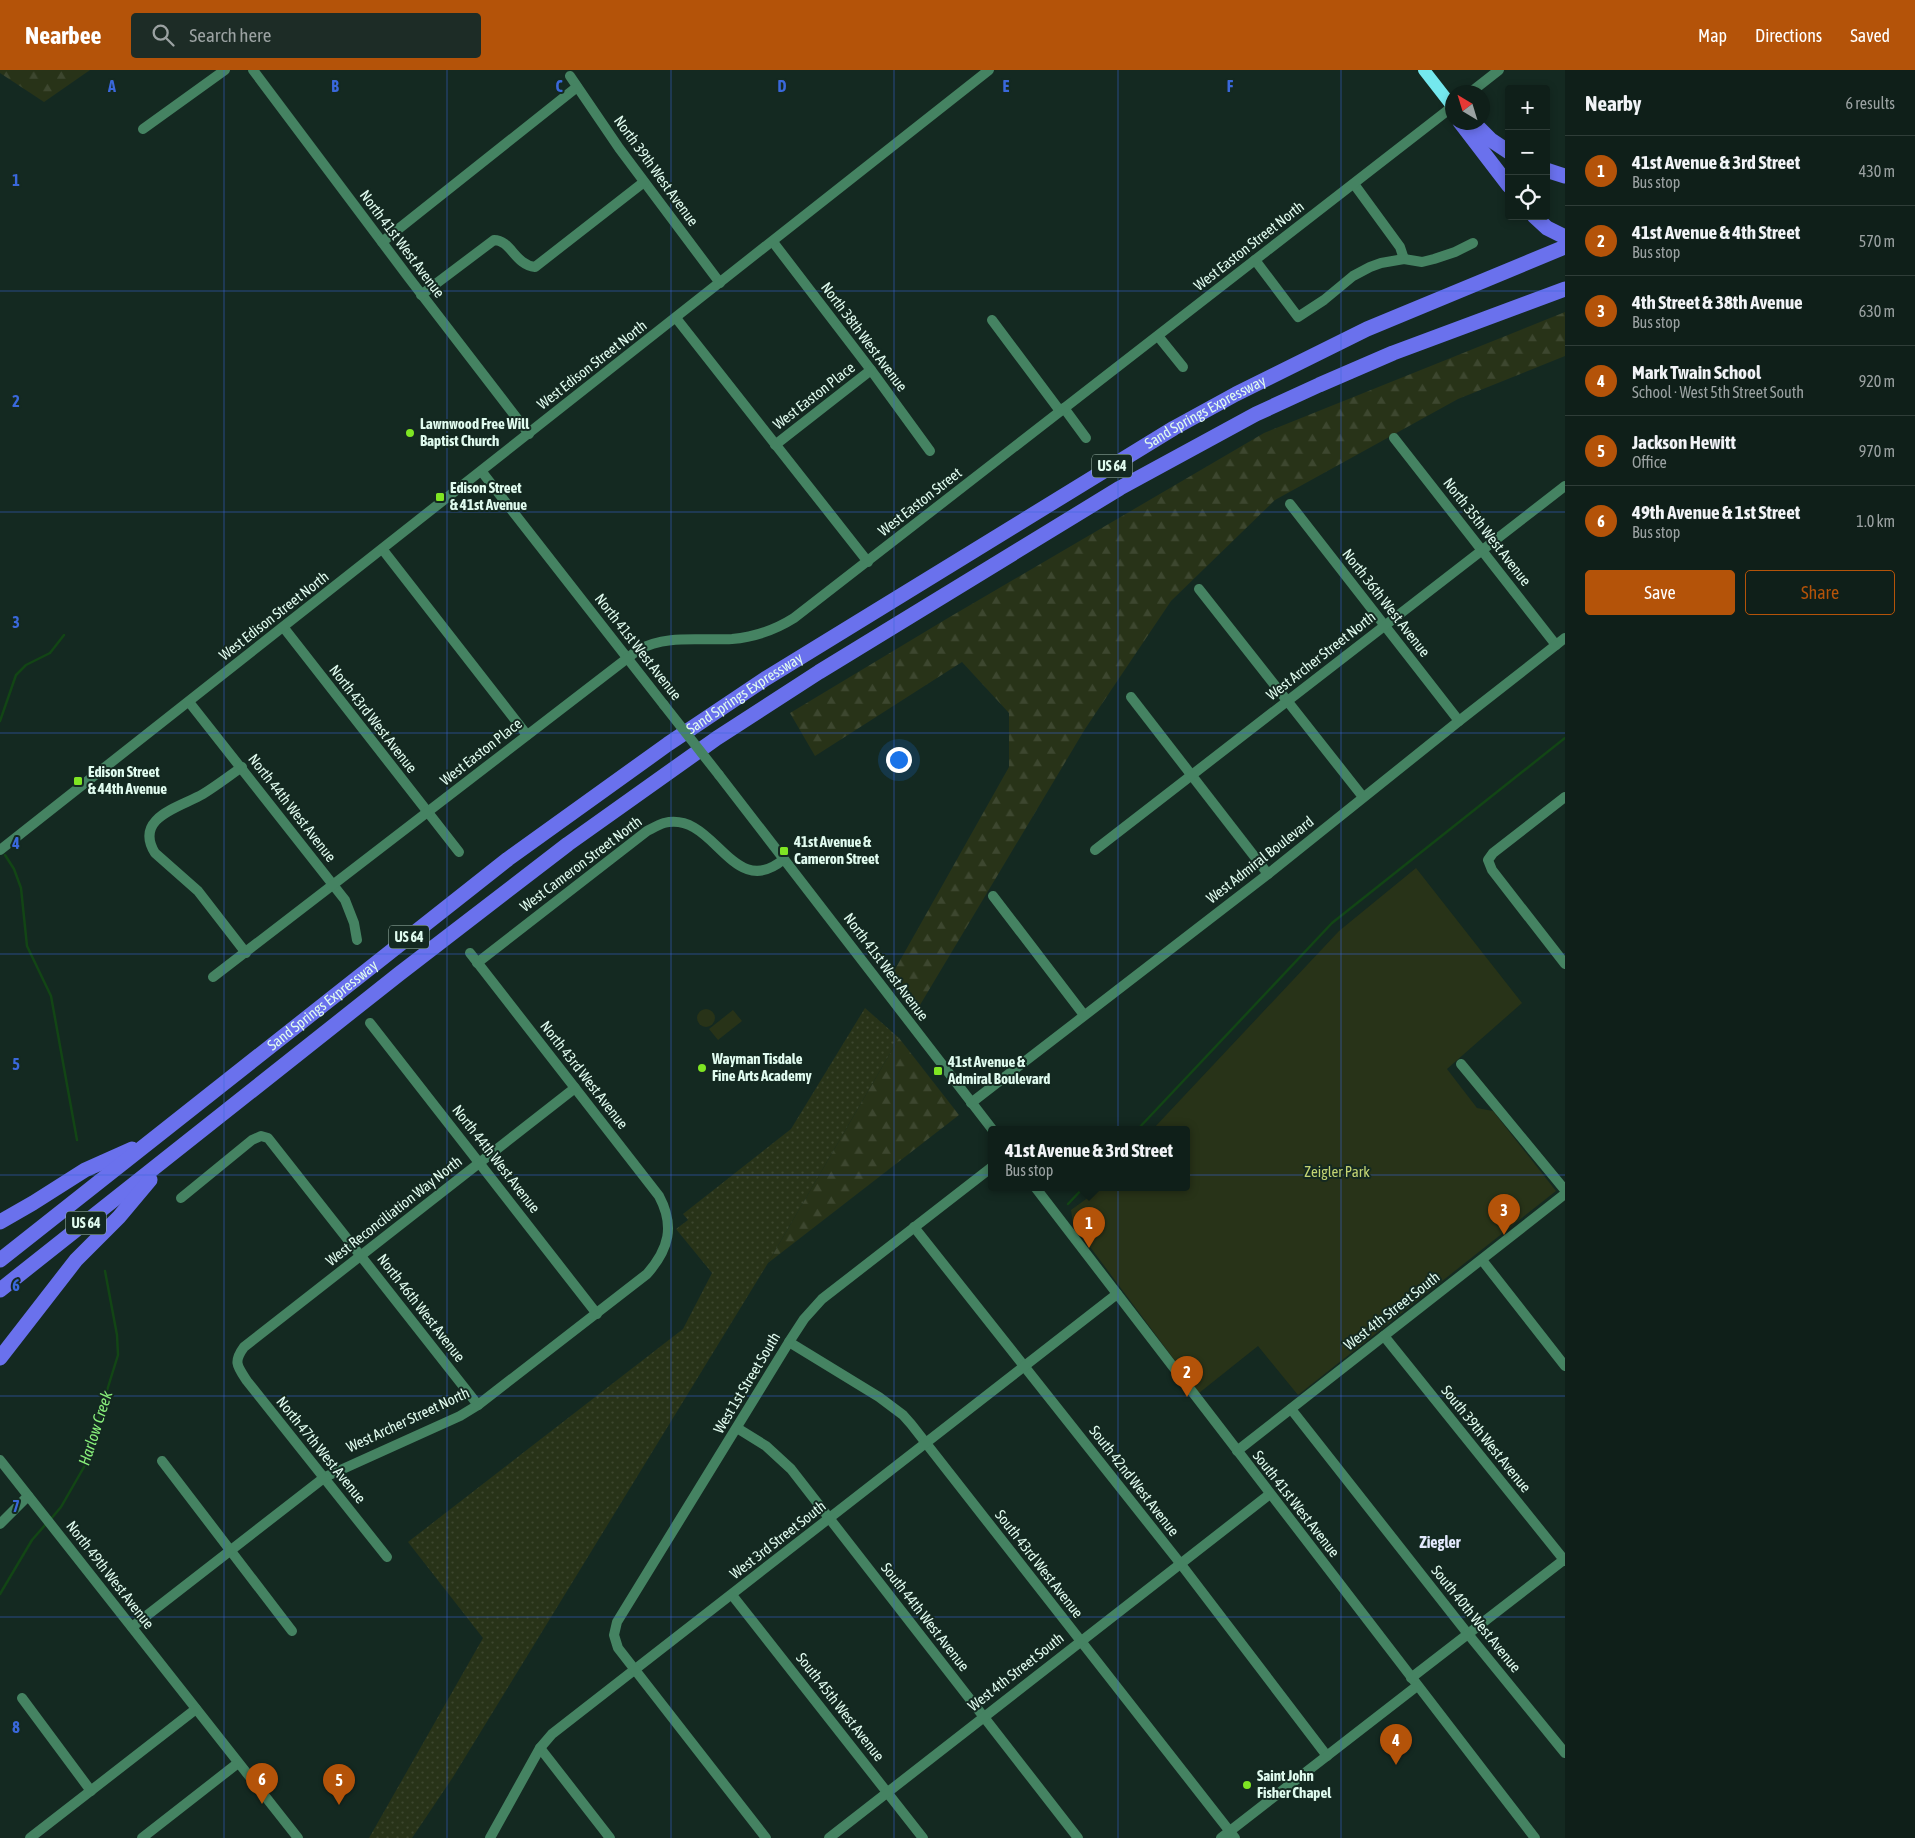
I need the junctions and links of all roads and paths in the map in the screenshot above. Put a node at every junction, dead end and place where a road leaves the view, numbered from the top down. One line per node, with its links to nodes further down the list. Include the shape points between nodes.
1 (224, 70): 11 (street)
2 (253, 70): 22 (street, North 41st West Avenue)
3 (989, 70): 23 (street, West Edison Street North)
4 (1424, 70): 9 (main road)
5 (1499, 70): 7 (street)
6 (570, 76): 8 (street, North 39th West Avenue)
7 (1480, 85)
8 (577, 87): 18 (street, North 39th West Avenue); 22 (street)
9 (1445, 98)
10 (1445, 112): 19 (street, West Easton Street North)
11 (143, 129)
12 (1466, 130): 17 (highway)
13 (1481, 130): 14 (highway)
14 (1505, 149)
15 (1550, 171): 16 (highway)
16 (1565, 176)
17 (1505, 181)
18 (644, 182): 28 (street, North 39th West Avenue); 30 (street, via 535,267 521,262 502,242 494,240)
19 (1354, 184): 26 (street, via 1400,247); 27 (street, West Easton Street North)
20 (1538, 220): 21 (highway)
21 (1565, 237)
22 (382, 242): 30 (street, North 41st West Avenue)
23 (773, 242): 28 (street, West Edison Street North); 35 (street, North 38th West Avenue)
24 (1473, 243): 26 (street, via 1422,262)
25 (1565, 247): 84 (highway, Sand Springs Expressway / US 64, via 1367,329 1205,410 765,679 508,859)
26 (1404, 259): 27 (street, via 1361,271 1298,317)
27 (1255, 260): 33 (street, West Easton Street North)
28 (720, 283): 31 (street, West Edison Street North)
29 (1565, 288): 85 (highway, Sand Springs Expressway / US 64, via 1386,356 1256,414 1120,488 843,656 717,738 568,844)
30 (421, 294): 37 (street, North 41st West Avenue)
31 (676, 318): 37 (street, West Edison Street North); 40 (street)
32 (992, 320): 36 (street)
33 (1158, 336): 34 (street); 36 (street, West Easton Street North)
34 (1183, 367)
35 (871, 370): 40 (street, West Easton Place); 41 (street, North 38th West Avenue)
36 (1062, 409): 38 (street); 47 (street, West Easton Street)
37 (529, 434): 42 (street, West Edison Street North)
38 (1086, 438)
39 (1394, 438): 46 (street, North 35th West Avenue)
40 (775, 445): 47 (street)
41 (930, 451)
42 (482, 472): 45 (street, West Edison Street North); 54 (street, North 41st West Avenue)
43 (1565, 486): 46 (street, West Archer Street North)
44 (1290, 504): 50 (street, North 36th West Avenue)
45 (383, 550): 51 (street, West Edison Street North); 59 (street)
46 (1482, 550): 50 (street, West Archer Street North); 53 (street, North 35th West Avenue)
47 (868, 562): 49 (street, West Easton Street)
48 (1199, 589): 57 (street)
49 (794, 618): 54 (street, West Easton Place, via 777,628 744,638 660,641)
50 (1385, 626): 57 (street, West Archer Street North); 58 (street, North 36th West Avenue)
51 (284, 628): 56 (street, West Edison Street North); 64 (street, North 43rd West Avenue)
52 (1565, 638): 53 (street, West Admiral Boulevard)
53 (1556, 645): 58 (street, West Admiral Boulevard)
54 (627, 658): 59 (street, West Easton Place); 68 (street, North 41st West Avenue, bridge)
55 (1131, 697): 61 (street)
56 (189, 702): 60 (street, North 44th West Avenue); 65 (street, West Edison Street North)
57 (1287, 702): 61 (street, West Archer Street North); 63 (street)
58 (1459, 720): 63 (street, West Admiral Boulevard)
59 (527, 735): 64 (street, West Easton Place)
60 (242, 767): 70 (street, North 44th West Avenue); 73 (street, via 204,793 164,813 150,830 150,841 155,854 198,891)
61 (1192, 776): 66 (street, West Archer Street North); 69 (street)
62 (1565, 796): 76 (street, via 1488,860 1492,870)
63 (1363, 797): 69 (street, West Admiral Boulevard)
64 (428, 813): 67 (street, North 43rd West Avenue); 70 (street, West Easton Place)
65 (0, 850)
66 (1096, 850)
67 (458, 852)
68 (784, 859): 75 (street, West Cameron Street North, via 773,868 762,871 746,869 730,860 696,828 680,822 664,823 647,831); 82 (street, North 41st West Avenue)
69 (1268, 874): 78 (street, West Admiral Boulevard)
70 (334, 885): 72 (street, North 44th West Avenue, via 349,908); 73 (street, West Easton Place)
71 (993, 896): 78 (street)
72 (358, 940)
73 (246, 953): 77 (street, West Easton Place)
74 (470, 953): 75 (street, North 43rd West Avenue)
75 (477, 962): 81 (street, North 43rd West Avenue)
76 (1565, 964)
77 (213, 977)
78 (1084, 1015): 82 (street, West Admiral Boulevard)
79 (370, 1023): 86 (street, North 44th West Avenue)
80 (1461, 1064): 88 (street)
81 (575, 1088): 86 (street, West Reconciliation Way North); 92 (street, North 43rd West Avenue, via 659,1196)
82 (971, 1103): 83 (street)
83 (990, 1126)
84 (156, 1138): 93 (highway, via 85,1170); 96 (highway, Sand Springs Expressway / US 64)
85 (171, 1156): 98 (highway, Sand Springs Expressway / US 64); 103 (highway, via 119,1217 70,1266)
86 (480, 1162): 95 (street, West Reconciliation Way North); 100 (street, North 44th West Avenue)
87 (988, 1170): 94 (street, West 1st Street South)
88 (1565, 1190)
89 (1038, 1191): 99 (street, South 41st West Avenue)
90 (1565, 1194): 97 (street, West 4th Street South)
91 (181, 1198): 95 (street, North 46th West Avenue, via 252,1140 265,1136)
92 (668, 1220): 100 (street, West Archer Street North, via 667,1241 656,1264)
93 (0, 1222)
94 (914, 1227): 102 (street, West 1st Street South, via 822,1298); 106 (street, South 42nd West Avenue)
95 (362, 1255): 104 (street, West Reconciliation Way North, via 244,1347); 107 (street, North 46th West Avenue)
96 (0, 1260)
97 (1482, 1260): 101 (street, West 4th Street South); 105 (street)
98 (0, 1290)
99 (1117, 1294): 106 (street, West 3rd Street South); 111 (street, South 41st West Avenue)
100 (597, 1314): 107 (street, West Archer Street North)
101 (1384, 1336): 108 (street, West 4th Street South); 121 (street, South 39th West Avenue)
102 (789, 1342): 109 (street, West 1st Street South); 110 (street, South 43rd West Avenue, via 892,1406)
103 (0, 1358)
104 (236, 1360): 114 (street, North 47th West Avenue, via 247,1381)
105 (1565, 1366)
106 (1024, 1368): 110 (street, West 3rd Street South); 122 (street, South 42nd West Avenue)
107 (478, 1405): 114 (street, West Archer Street North)
108 (1291, 1408): 111 (street, West 4th Street South); 126 (street, South 40th West Avenue)
109 (737, 1428): 117 (street, South 44th West Avenue, via 778,1456); 128 (street, West 1st Street South, via 617,1622 616,1644)
110 (926, 1443): 117 (street, West 3rd Street South); 127 (street, South 43rd West Avenue)
111 (1237, 1451): 115 (street, South 41st West Avenue)
112 (0, 1460): 116 (street, North 49th West Avenue)
113 (162, 1461): 119 (street)
114 (324, 1477): 119 (street, West Archer Street North); 120 (street, North 47th West Avenue)
115 (1270, 1494): 122 (street, West 4th Street South); 129 (street, South 41st West Avenue)
116 (30, 1499): 118 (street); 124 (street, North 49th West Avenue)
117 (830, 1519): 123 (street, West 3rd Street South); 132 (street, South 44th West Avenue)
118 (0, 1524)
119 (230, 1550): 124 (street, West Archer Street North); 125 (street)
120 (387, 1557)
121 (1565, 1560): 126 (street)
122 (1180, 1563): 127 (street, West 4th Street South); 135 (street, South 42nd West Avenue)
123 (732, 1595): 128 (street, West 3rd Street South); 138 (street, South 45th West Avenue)
124 (132, 1627): 131 (street, North 49th West Avenue)
125 (292, 1631)
126 (1468, 1634): 129 (street); 134 (street, South 40th West Avenue)
127 (1081, 1641): 132 (street, West 4th Street South); 139 (street, South 43rd West Avenue)
128 (634, 1669): 133 (street, West 3rd Street South, via 552,1734); 145 (street, West 1st Street South)
129 (1414, 1682): 135 (street); 150 (street, South 41st West Avenue)
130 (22, 1698): 137 (street)
131 (196, 1709): 136 (street, North 49th West Avenue); 137 (street)
132 (983, 1716): 138 (street, West 4th Street South); 148 (street, South 44th West Avenue)
133 (540, 1748): 143 (street, West 3rd Street South); 144 (street)
134 (1565, 1754)
135 (1327, 1756): 139 (street)
136 (238, 1763): 141 (street); 142 (street, North 49th West Avenue)
137 (91, 1791): 140 (street)
138 (887, 1792): 146 (street, West 4th Street South); 147 (street, South 45th West Avenue)
139 (1233, 1835): 149 (street)
140 (30, 1838)
141 (142, 1838)
142 (298, 1838)
143 (490, 1838)
144 (610, 1838)
145 (766, 1838)
146 (829, 1838)
147 (924, 1838)
148 (1078, 1838)
149 (1221, 1838)
150 (1535, 1838)

